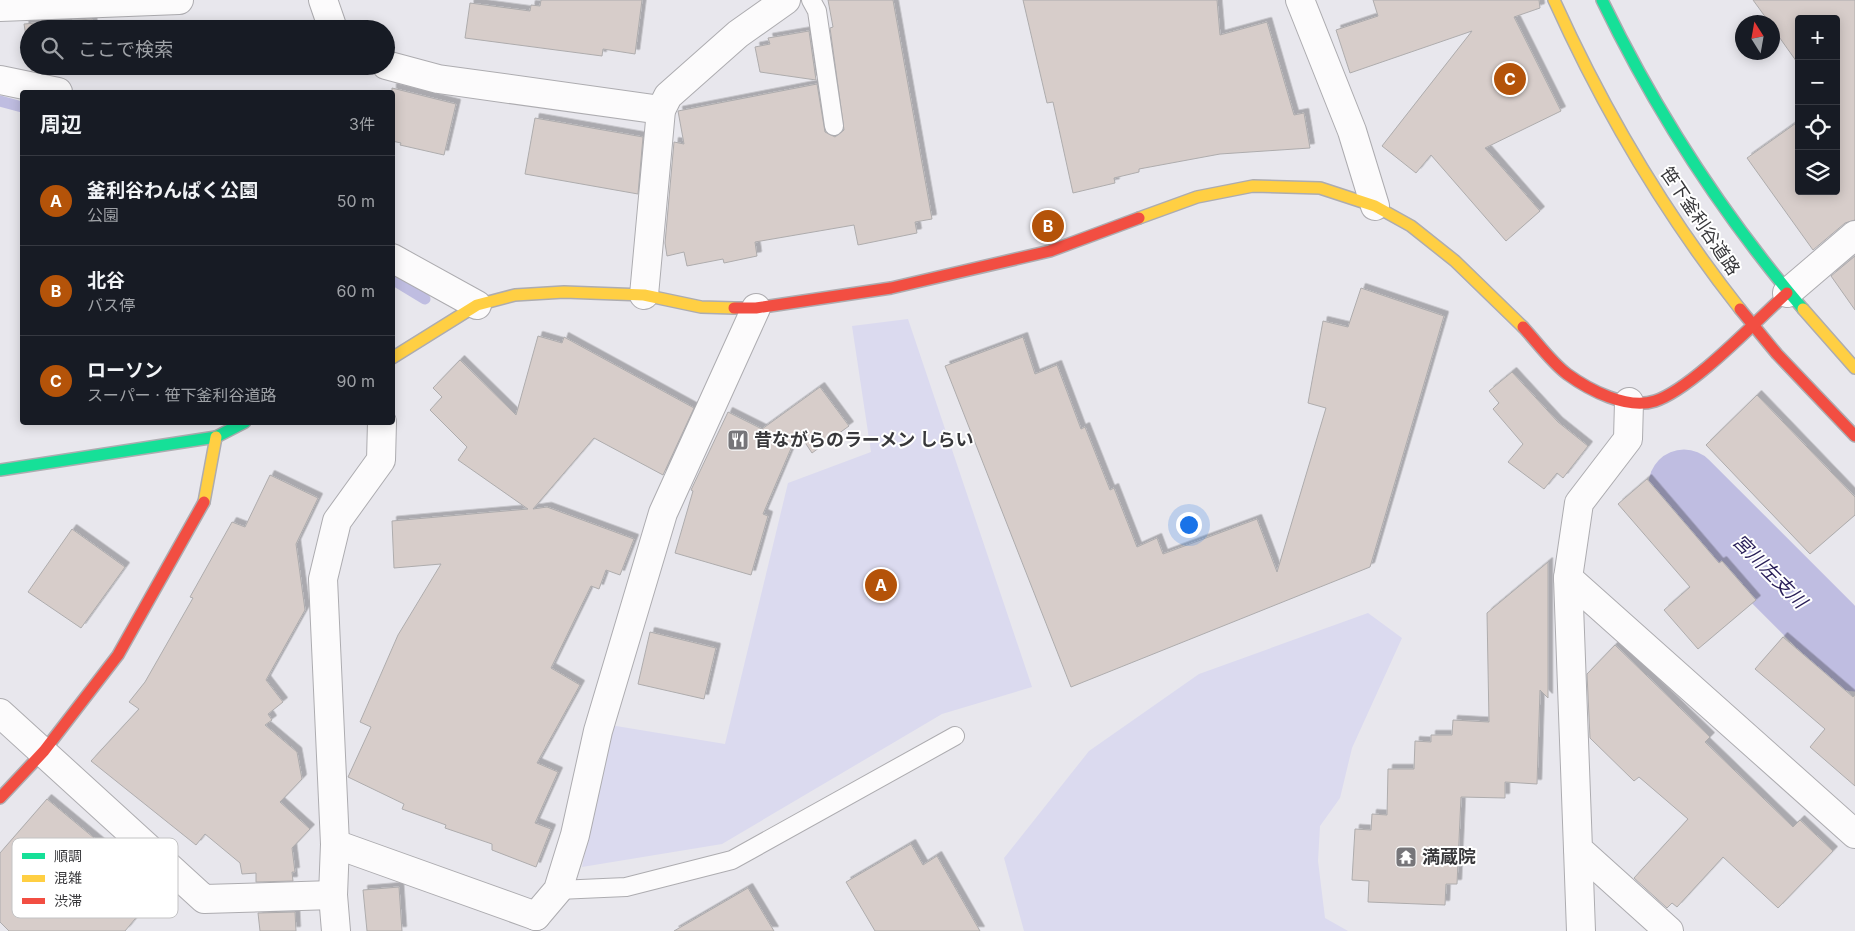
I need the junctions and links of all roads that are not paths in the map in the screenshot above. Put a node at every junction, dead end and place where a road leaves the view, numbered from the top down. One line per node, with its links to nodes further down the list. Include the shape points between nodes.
1 (178, 0): 8 (street)
2 (323, 0): 9 (street)
3 (786, 0): 13 (street, via 738,34 668,96)
4 (811, 0): 14 (lane, via 817,11)
5 (1300, 0): 15 (street, via 1352,131)
6 (1554, 0): 22 (street, 笹下釜利谷道路, via 1575,49 1617,126 1691,244)
7 (1602, 0): 18 (street, 笹下釜利谷道路, via 1652,99 1727,213)
8 (0, 7)
9 (330, 20)
10 (395, 67): 13 (street, via 438,79)
11 (0, 80): 12 (street)
12 (48, 90)
13 (660, 110): 19 (street)
14 (834, 126)
15 (1375, 206): 21 (street, via 1320,188 1253,186 1198,197 1050,251 891,288); 25 (street, via 1411,226 1455,261 1566,373 1598,392)
16 (1855, 235): 18 (street)
17 (395, 260): 20 (street)
18 (1787, 293): 22 (street); 24 (street, 笹下釜利谷道路)
19 (644, 295): 20 (street, via 564,292 515,295); 21 (street, via 701,307)
20 (477, 305): 23 (street)
21 (756, 308): 41 (street, via 664,512 598,731 575,835)
22 (1753, 326): 25 (street, via 1690,381 1655,401); 28 (street, 笹下釜利谷道路)
23 (395, 356)
24 (1855, 368)
25 (1629, 402): 31 (street, via 1628,439 1579,503)
26 (239, 425): 29 (street)
27 (382, 425): 38 (street, via 381,460 337,521 323,579)
28 (1855, 436)
29 (216, 437): 30 (street); 34 (street, via 202,505 118,655)
30 (0, 470)
31 (1568, 578): 36 (street); 39 (street)
32 (0, 713): 34 (street)
33 (955, 736): 41 (lane, via 732,860 626,887)
34 (44, 751): 35 (street); 37 (street)
35 (0, 798)
36 (1855, 834)
37 (138, 838)
38 (335, 844): 42 (street); 43 (street)
39 (1578, 849): 45 (street); 46 (street)
40 (178, 875): 42 (street, via 204,899)
41 (558, 890): 43 (street)
42 (333, 895): 44 (street)
43 (537, 924)
44 (336, 931)
45 (1581, 931)
46 (1669, 931)

